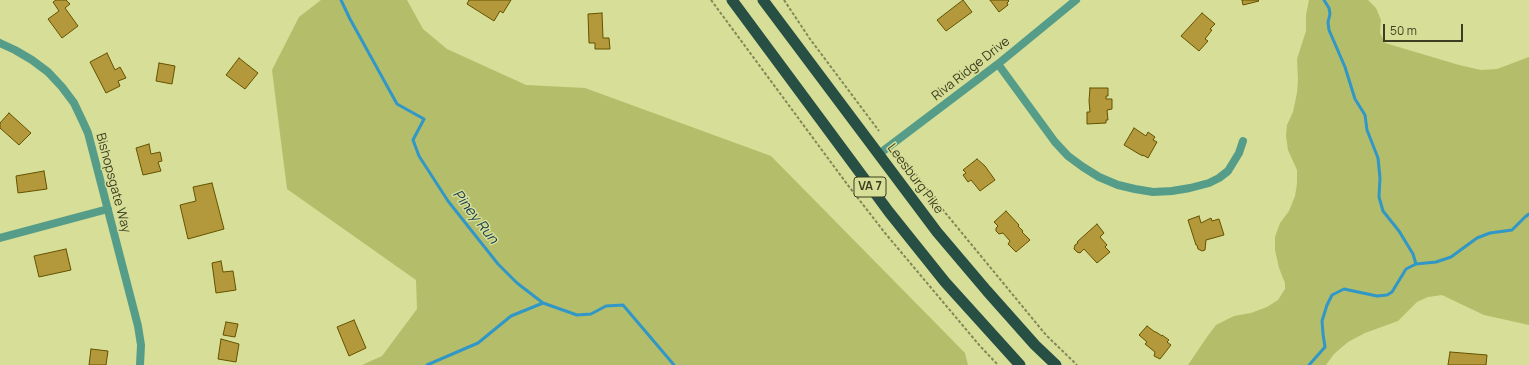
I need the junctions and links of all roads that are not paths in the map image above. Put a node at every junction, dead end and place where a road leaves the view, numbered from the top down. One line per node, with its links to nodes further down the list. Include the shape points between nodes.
1 (732, 0): 11 (highway, VA 7, via 889,212 945,282)
2 (763, 0): 7 (highway, Leesburg Pike / VA 7)
3 (1076, 0): 5 (street, Riva Ridge Drive)
4 (0, 44): 8 (street, Bishopsgate Way, via 15,50 48,72 74,103 88,133)
5 (998, 64): 6 (street, via 1068,156 1094,174 1118,185 1141,190 1172,191 1209,183 1228,171 1240,153); 7 (street, Riva Ridge Drive)
6 (1243, 141)
7 (879, 154): 12 (highway, Leesburg Pike / VA 7, via 962,262)
8 (108, 209): 9 (street); 10 (street, Bishopsgate Way, via 138,326 141,345)
9 (0, 238)
10 (140, 365)
11 (1020, 365)
12 (1056, 365)

